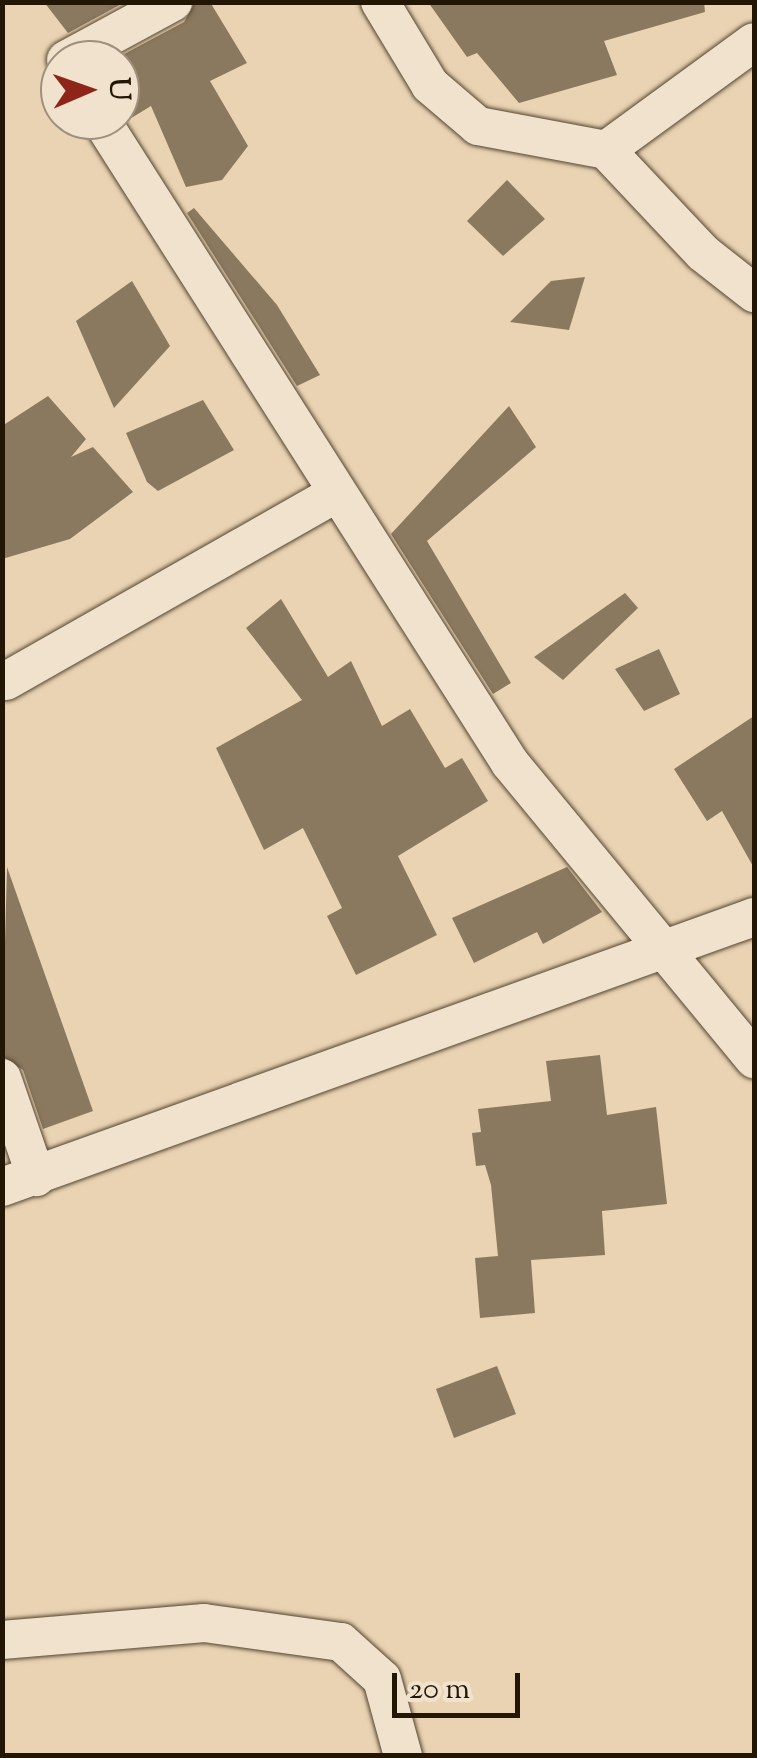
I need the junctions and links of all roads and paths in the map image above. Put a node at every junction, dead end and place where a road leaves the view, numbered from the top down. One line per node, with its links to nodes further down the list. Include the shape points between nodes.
1 (174, 2): 3 (street)
2 (380, 2): 6 (street, via 430,85 478,126)
3 (103, 40)
4 (754, 42): 6 (street)
5 (114, 140): 8 (street)
6 (606, 150): 7 (street, via 703,253)
7 (754, 293)
8 (336, 494): 9 (street); 11 (street, via 510,763)
9 (6, 681)
10 (754, 916): 11 (street)
11 (666, 951): 12 (street); 14 (street)
12 (754, 1059)
13 (2, 1078): 14 (street)
14 (19, 1182)
15 (2, 1640): 16 (street, via 204,1623 341,1642 382,1679)
16 (403, 1756)

